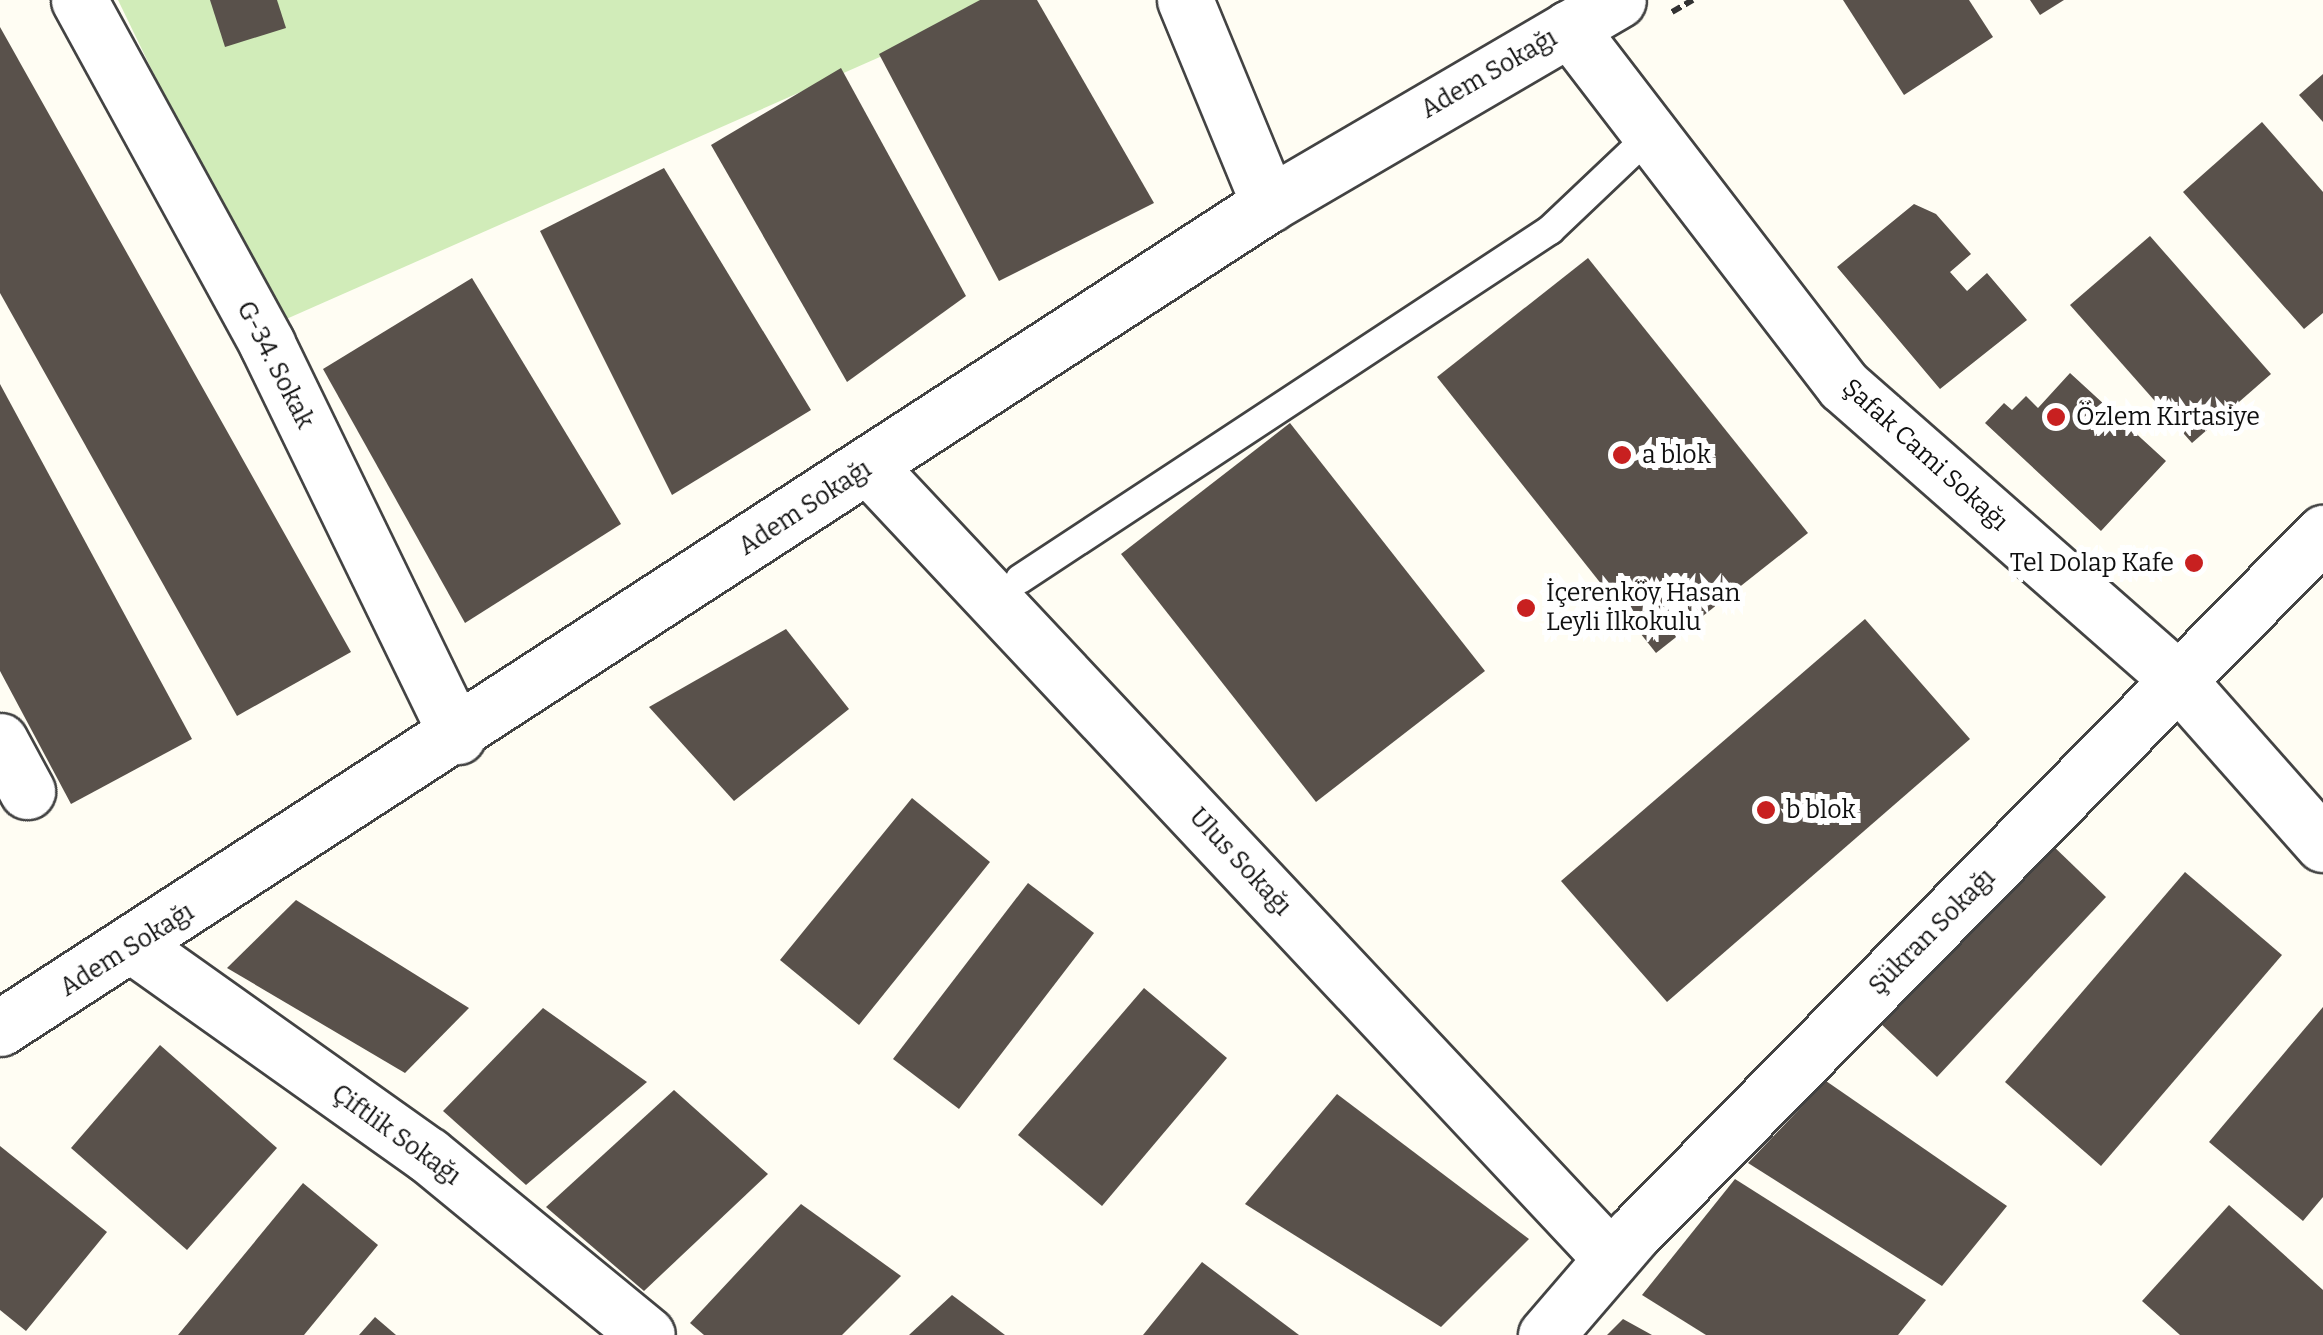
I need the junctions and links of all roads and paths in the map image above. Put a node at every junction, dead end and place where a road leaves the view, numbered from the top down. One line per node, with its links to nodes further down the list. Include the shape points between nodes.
1 (80, 0): 11 (street, G-34. Sokak, via 267,344)
2 (1184, 0): 6 (street)
3 (1618, 0): 4 (street, Adem Sokağı)
4 (1569, 28): 5 (street, Şafak Cami Sokağı); 6 (street, Adem Sokağı)
5 (1651, 134): 9 (lane, via 1550,230); 10 (street, Şafak Cami Sokağı, via 1844,386)
6 (1269, 204): 7 (street, Adem Sokağı)
7 (868, 467): 11 (street, Adem Sokağı); 17 (street, Ulus Sokağı)
8 (2323, 534): 10 (street, Şükran Sokağı)
9 (1020, 578)
10 (2175, 677): 14 (street, Şafak Cami Sokağı); 17 (street, Şükran Sokağı)
11 (457, 736): 15 (street, Adem Sokağı)
12 (0, 741): 13 (street)
13 (27, 791)
14 (2323, 844)
15 (135, 947): 16 (street, Adem Sokağı); 18 (street, Çiftlik Sokağı, via 428,1155)
16 (0, 1028)
17 (1611, 1258): 19 (street, Şükran Sokağı)
18 (647, 1335)
19 (1546, 1335)

